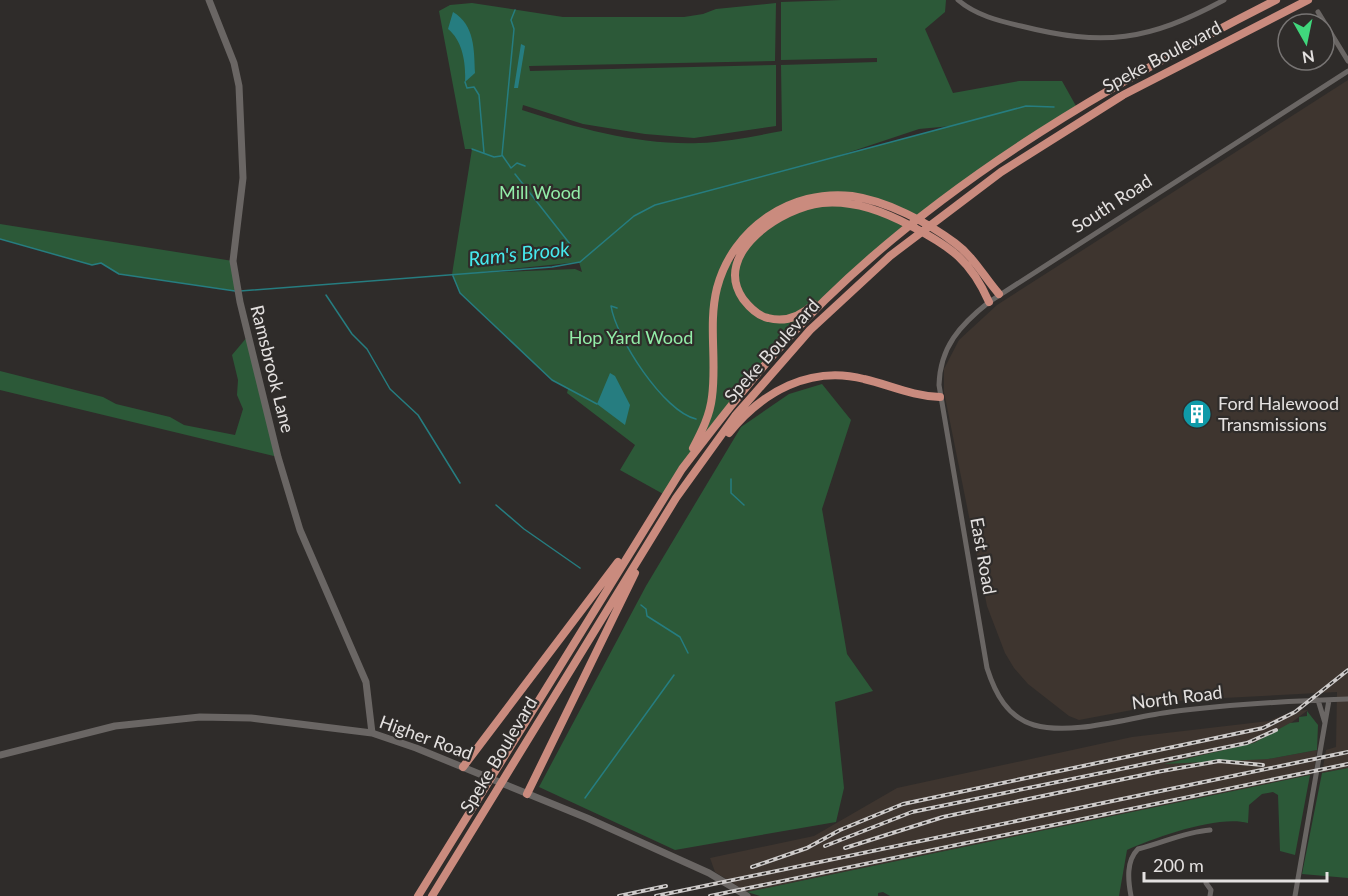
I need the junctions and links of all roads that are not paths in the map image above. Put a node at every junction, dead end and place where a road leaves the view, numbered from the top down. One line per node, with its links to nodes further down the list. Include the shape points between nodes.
1 (208, 0): 24 (street, Ramsbrook Lane, via 234,63 239,86 243,178 234,236 240,302 300,530 366,682)
2 (958, 0): 3 (street, via 998,20 1065,37 1086,38 1125,37 1152,31 1185,21)
3 (1224, 0)
4 (1276, 0): 10 (highway, Speke Boulevard, via 1172,54 1081,108 984,170)
5 (1308, 0): 16 (highway, Speke Boulevard, via 1123,95 1017,161 933,221 810,330 735,416)
6 (1336, 41): 7 (street)
7 (1348, 61)
8 (1348, 71): 12 (street, South Road)
9 (891, 212): 10 (highway, via 834,203 806,206 778,218 754,238 741,256 736,273 741,295 755,312 765,317 783,320 801,314); 11 (highway); 15 (highway, via 852,196 813,197 776,211 744,237 729,259 717,289 712,318 711,405)
10 (906, 228): 15 (highway, Speke Boulevard, via 799,326)
11 (943, 239): 12 (highway, via 966,252); 13 (highway, via 968,265)
12 (999, 294): 13 (street, South Road)
13 (989, 302): 14 (street, South Road, via 961,326 948,345 939,373)
14 (940, 397): 16 (highway, via 904,393 846,375 829,374 797,382 770,394 745,413); 22 (street, East Road, via 987,668 999,698)
15 (682, 469): 17 (highway, Speke Boulevard)
16 (676, 498): 18 (highway, Speke Boulevard)
17 (649, 520): 26 (highway); 30 (highway, Speke Boulevard)
18 (653, 535): 27 (highway); 31 (highway, Speke Boulevard)
19 (1348, 699): 20 (street, North Road)
20 (1329, 700): 21 (street, North Road); 23 (street)
21 (1319, 701): 22 (street, North Road, via 1188,710 1057,728 1034,725); 23 (street)
22 (1012, 714)
23 (1325, 723): 35 (street)
24 (372, 734): 25 (street, Higher Road, via 261,719 200,717 115,726); 26 (street, Higher Road)
25 (0, 755)
26 (463, 767): 27 (street, Higher Road)
27 (527, 794): 32 (street, Higher Road, via 709,873)
28 (1210, 830): 33 (street, via 1181,834 1138,849 1128,874)
29 (1206, 883): 34 (street, via 1211,890)
30 (418, 896)
31 (432, 896)
32 (747, 896)
33 (1131, 896)
34 (1209, 896)
35 (1295, 896)

